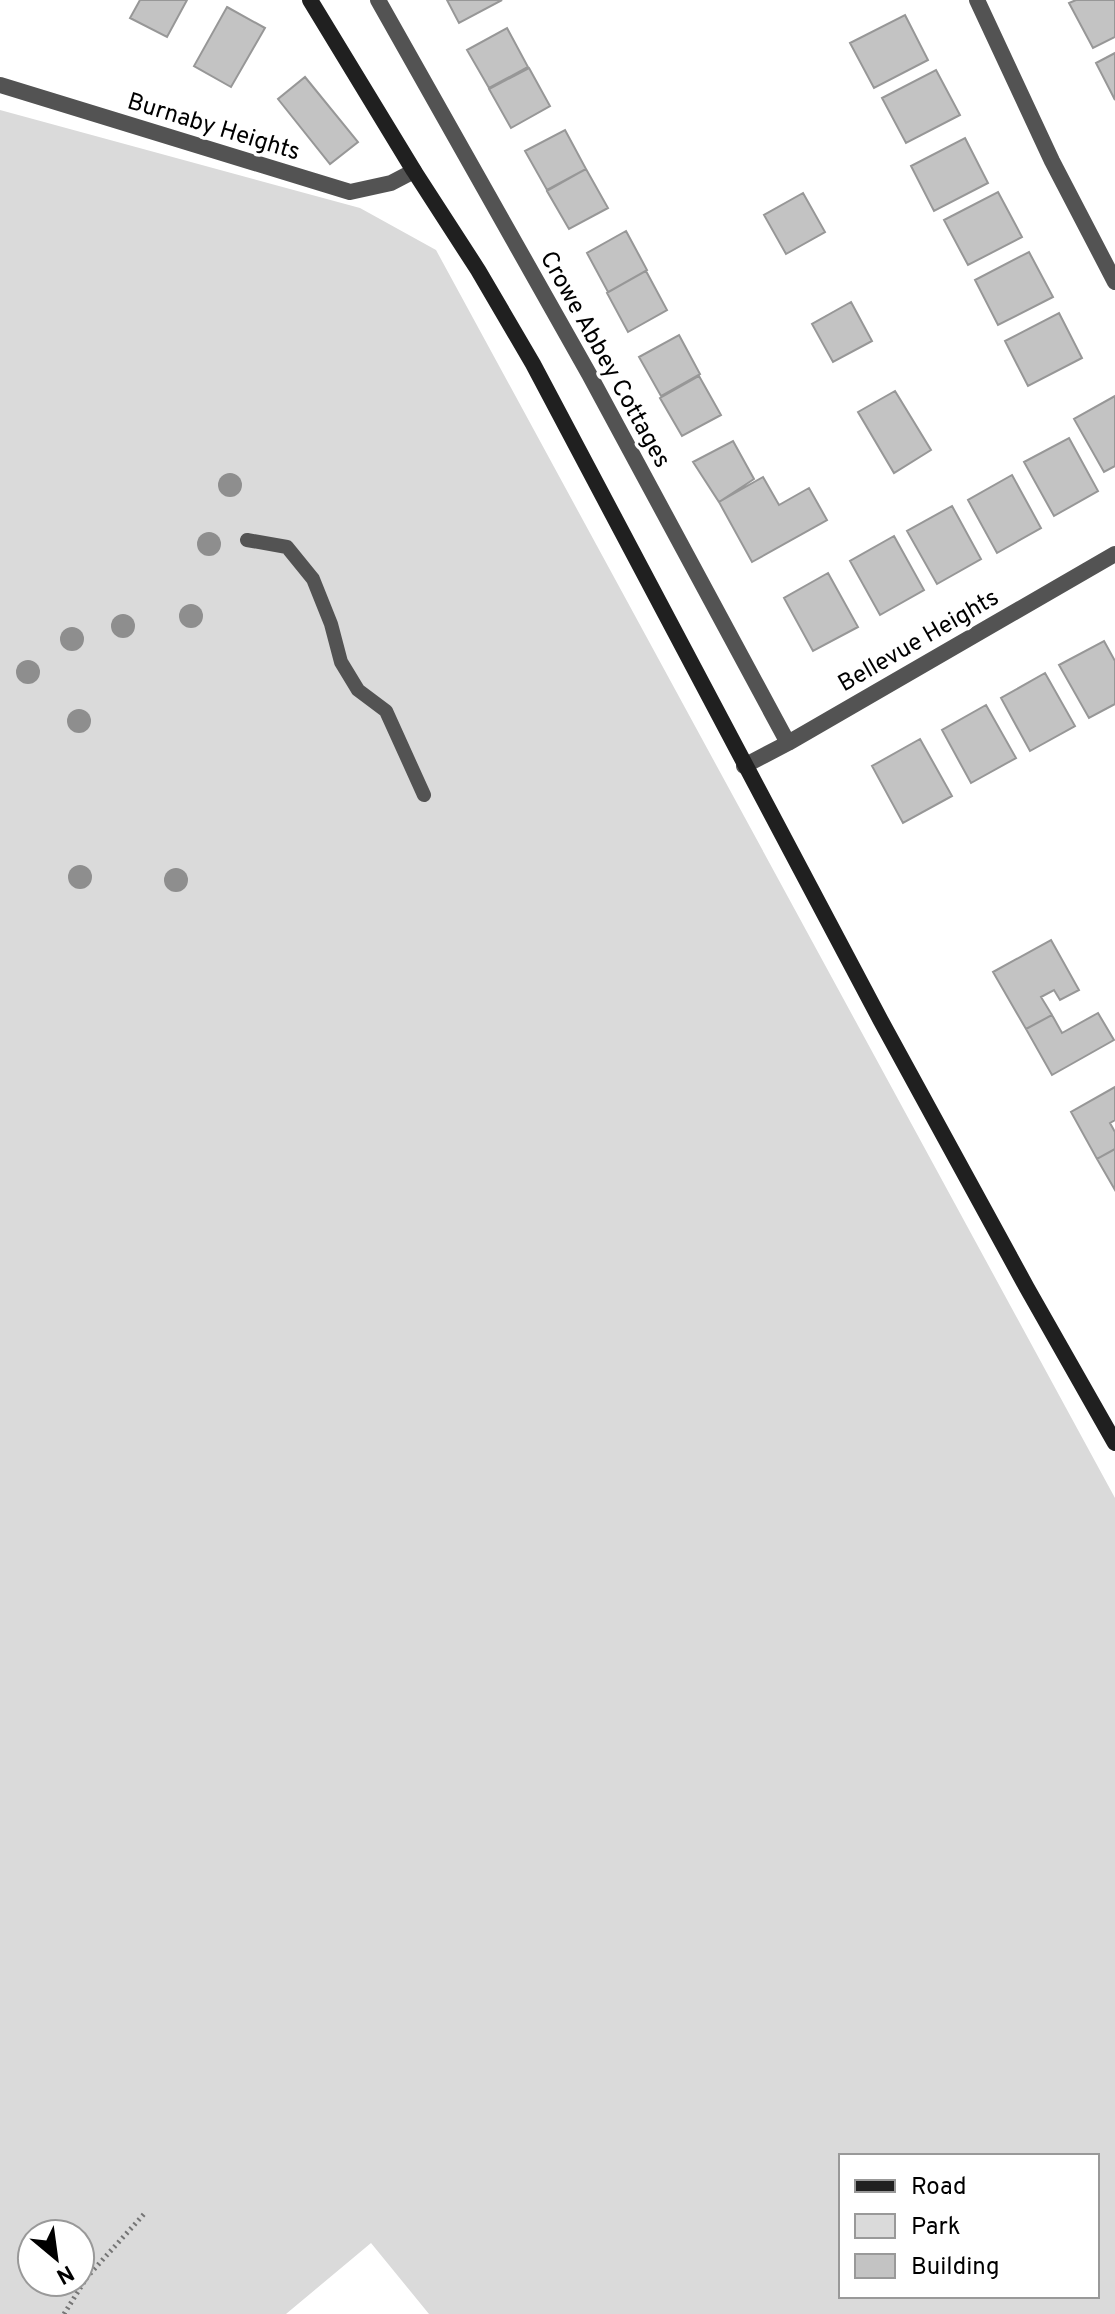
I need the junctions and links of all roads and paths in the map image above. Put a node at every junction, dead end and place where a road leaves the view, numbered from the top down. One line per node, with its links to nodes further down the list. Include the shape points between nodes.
1 (310, 0): 5 (main road)
2 (378, 0): 9 (street, Crowe Abbey Cottages, via 582,361)
3 (977, 0): 6 (street)
4 (0, 85): 5 (street, Burnaby Heights, via 350,192 391,183)
5 (414, 171): 10 (main road, via 533,364)
6 (1115, 282)
7 (247, 540): 11 (lane, via 287,547 313,579 341,662 358,690 386,711)
8 (1115, 554): 9 (street, Bellevue Heights)
9 (788, 743): 10 (street, Bellevue Heights)
10 (744, 766): 12 (main road)
11 (424, 795)
12 (1115, 1443)
13 (145, 2213): 14 (path, via 87,2277)
14 (64, 2314)

